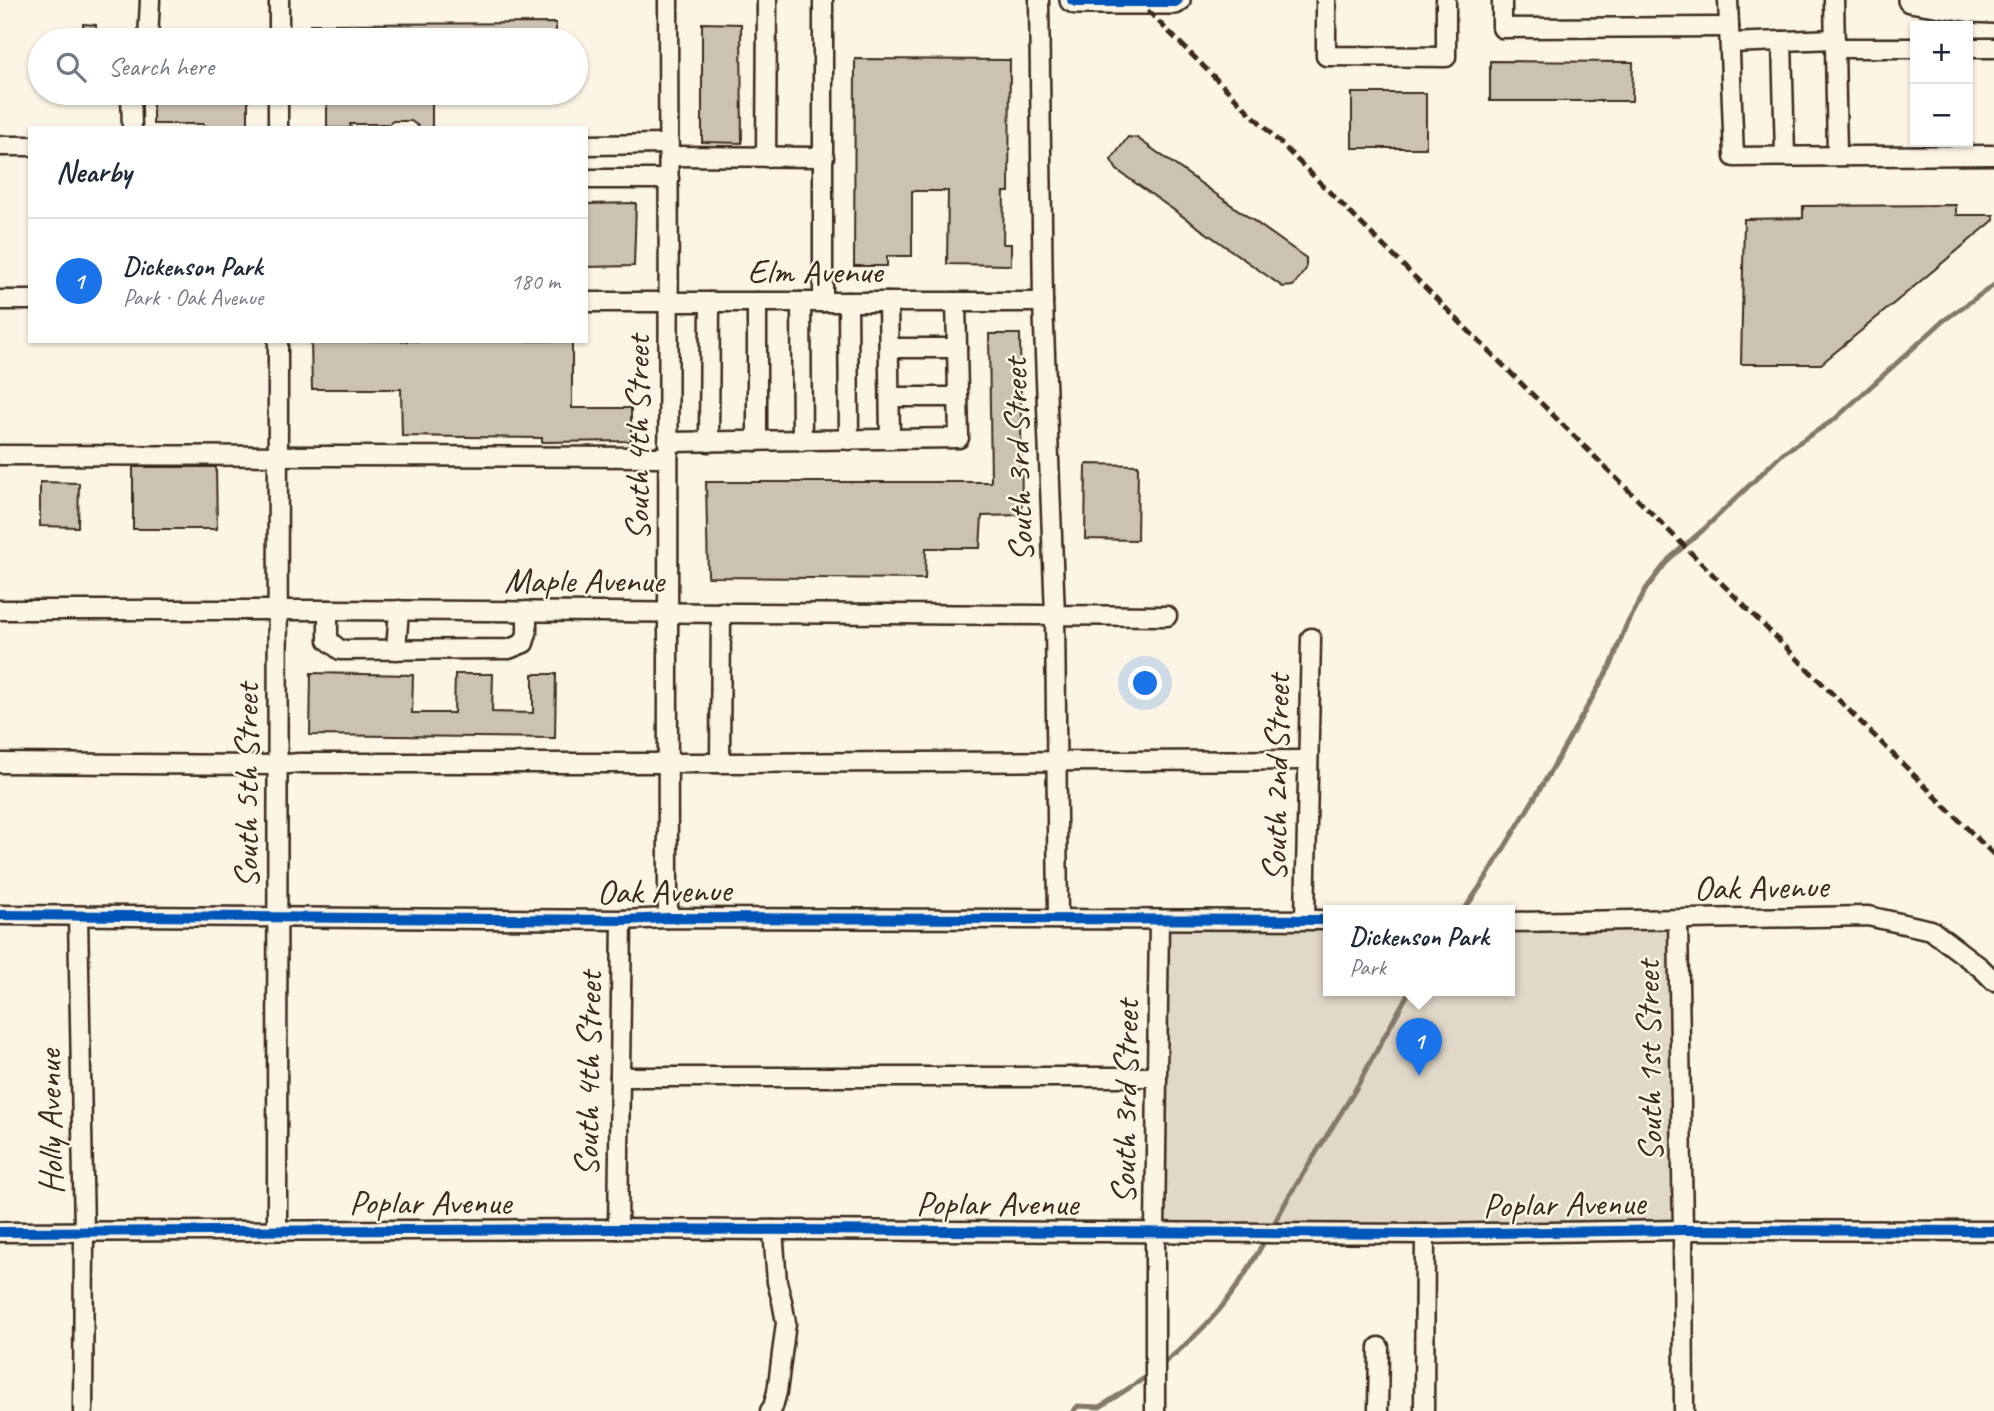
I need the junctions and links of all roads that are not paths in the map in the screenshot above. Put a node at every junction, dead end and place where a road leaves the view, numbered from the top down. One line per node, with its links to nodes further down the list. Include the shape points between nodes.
1 (150, 0): 16 (street)
2 (279, 0): 17 (street)
3 (668, 0): 31 (street, South 4th Street)
4 (767, 0): 35 (street)
5 (823, 0): 36 (street)
6 (1039, 0): 50 (street, South 3rd Street)
7 (1072, 0): 8 (main road)
8 (1178, 0)
9 (1326, 0): 10 (street, via 1326,56 1419,57 1446,57)
10 (1446, 0)
11 (1502, 0): 18 (street, via 1502,28)
12 (1728, 0): 18 (street)
13 (1834, 0): 20 (street)
14 (1910, 0): 15 (main road)
15 (1994, 11)
16 (149, 28)
17 (279, 28)
18 (1729, 35): 19 (street); 34 (street, via 1734,157)
19 (1782, 41): 20 (street); 34 (street)
20 (1835, 44): 21 (street); 32 (street)
21 (1910, 48)
22 (1973, 48): 23 (street)
23 (1994, 48)
24 (131, 105): 26 (street)
25 (278, 105): 27 (street)
26 (132, 126)
27 (278, 126)
28 (588, 145): 31 (street)
29 (0, 146): 30 (street)
30 (28, 146)
31 (669, 150): 35 (street); 38 (street, South 4th Street)
32 (1837, 155): 33 (street); 34 (street)
33 (1994, 155)
34 (1786, 156)
35 (766, 157): 36 (street)
36 (824, 157): 46 (street)
37 (588, 179): 38 (street)
38 (669, 179): 42 (street, South 4th Street)
39 (0, 300): 40 (street)
40 (28, 300)
41 (588, 302): 42 (street, Elm Avenue)
42 (670, 302): 43 (street, Elm Avenue); 61 (street, South 4th Street)
43 (710, 302): 44 (street, Elm Avenue); 60 (street)
44 (757, 302): 45 (street, Elm Avenue); 58 (street)
45 (801, 302): 46 (street, Elm Avenue); 59 (street)
46 (823, 302): 47 (street, Elm Avenue)
47 (848, 302): 48 (street, Elm Avenue); 57 (street)
48 (888, 302): 49 (street, Elm Avenue); 52 (street)
49 (956, 302): 50 (street, Elm Avenue); 53 (street)
50 (1043, 302): 71 (street, South 3rd Street)
51 (278, 343): 63 (street, South 5th Street)
52 (889, 348): 53 (street); 54 (street)
53 (957, 348): 55 (street)
54 (890, 397): 55 (street); 56 (street)
55 (958, 397): 56 (street, via 959,438)
56 (891, 439): 57 (street)
57 (849, 440): 59 (street)
58 (757, 441): 59 (street); 60 (street)
59 (802, 441)
60 (709, 442): 61 (street)
61 (668, 450): 63 (street); 69 (street, South 4th Street)
62 (0, 455): 63 (street)
63 (277, 456): 65 (street, South 5th Street)
64 (0, 610): 65 (street, Maple Avenue)
65 (277, 610): 66 (street, Maple Avenue); 80 (street, South 5th Street)
66 (328, 610): 67 (street, Maple Avenue); 74 (street, via 328,640 340,650)
67 (399, 610): 68 (street, Maple Avenue); 74 (street)
68 (527, 611): 69 (street, Maple Avenue); 74 (street, via 524,643 509,649)
69 (667, 612): 70 (street, Maple Avenue); 78 (street, South 4th Street)
70 (721, 612): 71 (street, Maple Avenue); 79 (street)
71 (1055, 615): 72 (street, Maple Avenue); 76 (street, South 3rd Street)
72 (1167, 616)
73 (1311, 638): 75 (street, South 2nd Street)
74 (396, 650)
75 (1308, 760): 76 (street); 86 (street, South 2nd Street)
76 (1056, 762): 79 (street); 85 (street, South 3rd Street)
77 (0, 763): 80 (street)
78 (668, 763): 79 (street); 80 (street); 84 (street, South 4th Street)
79 (720, 763)
80 (277, 765): 83 (street, South 5th Street)
81 (0, 915): 82 (street, Oak Avenue)
82 (78, 916): 83 (street, Oak Avenue); 102 (street, Holly Avenue)
83 (277, 918): 87 (street, Oak Avenue); 96 (street, South 5th Street)
84 (668, 918): 85 (street, Oak Avenue); 87 (street, Oak Avenue)
85 (1058, 919): 88 (street, Oak Avenue)
86 (1305, 919): 88 (street, Oak Avenue); 89 (street, Oak Avenue)
87 (622, 920): 93 (street, South 4th Street)
88 (1159, 920): 94 (street, South 3rd Street)
89 (1323, 920)
90 (1678, 920): 91 (street, Oak Avenue); 92 (street, Oak Avenue, via 1868,916 1931,930); 98 (street, South 1st Street)
91 (1515, 922)
92 (1994, 981)
93 (620, 1077): 94 (street); 95 (street, South 4th Street)
94 (1157, 1077): 99 (street, South 3rd Street)
95 (618, 1229): 96 (street, Poplar Avenue); 97 (street, Poplar Avenue)
96 (277, 1230): 102 (street, Poplar Avenue)
97 (773, 1230): 99 (street, Poplar Avenue); 106 (street, via 786,1323 778,1392)
98 (1683, 1230): 100 (street, Poplar Avenue); 103 (street, Poplar Avenue); 110 (street, South 1st Street)
99 (1154, 1231): 103 (street, Poplar Avenue); 107 (street, South 3rd Street)
100 (1994, 1231)
101 (0, 1232): 102 (street, Poplar Avenue)
102 (84, 1232): 105 (street, Holly Avenue)
103 (1425, 1234): 109 (street)
104 (1379, 1347): 108 (street)
105 (83, 1411)
106 (770, 1411)
107 (1155, 1411)
108 (1378, 1411)
109 (1424, 1411)
110 (1684, 1411)

